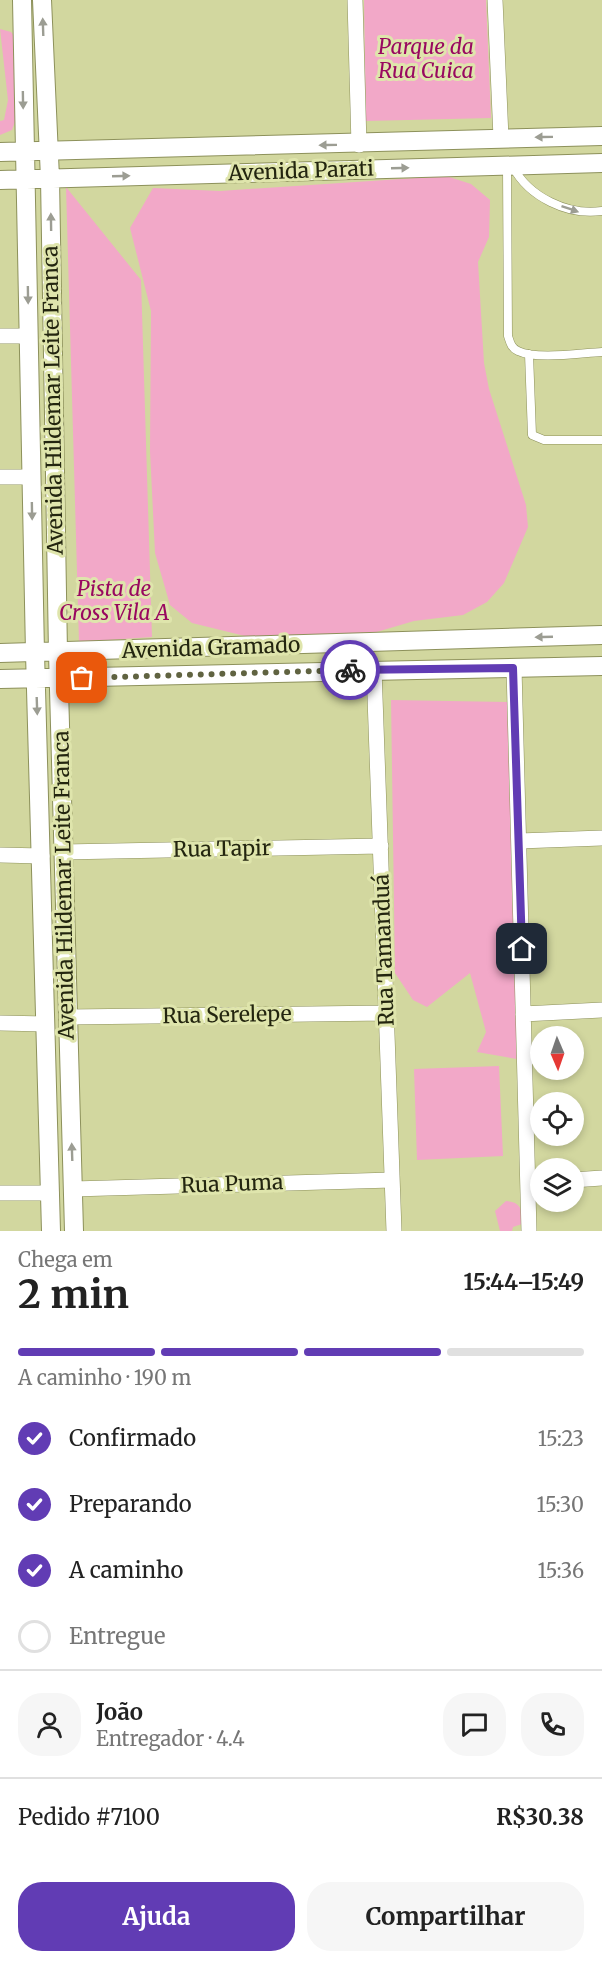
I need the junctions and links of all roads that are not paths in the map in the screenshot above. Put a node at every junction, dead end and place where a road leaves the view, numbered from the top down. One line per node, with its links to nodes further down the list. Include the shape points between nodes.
1 (22, 0): 9 (street, Avenida Hildemar Leite Franca, one-way to 9)
2 (42, 0): 10 (street, Avenida Hildemar Leite Franca, one-way to 2)
3 (355, 0): 7 (street)
4 (495, 0): 6 (street)
5 (602, 136): 6 (street, Avenida Parati, one-way to 6)
6 (501, 138): 7 (street, Avenida Parati)
7 (358, 144): 10 (street, Avenida Parati, one-way to 10)
8 (0, 152): 9 (street, Avenida Parati)
9 (24, 152): 10 (street, Avenida Parati); 15 (street, Avenida Hildemar Leite Franca)
10 (48, 152): 13 (street, Avenida Hildemar Leite Franca)
11 (602, 163): 12 (street, Avenida Parati)
12 (510, 165): 13 (street, Avenida Parati, one-way to 12); 16 (lane, one-way to 16, via 533,192 584,214); 20 (lane, via 508,336 516,351)
13 (50, 178): 15 (street, Avenida Parati); 26 (street, Avenida Hildemar Leite Franca, one-way to 13)
14 (0, 180): 15 (street, Avenida Parati)
15 (25, 180): 18 (street, Avenida Hildemar Leite Franca, one-way to 18)
16 (602, 212)
17 (0, 336): 18 (street)
18 (29, 336): 23 (street, Avenida Hildemar Leite Franca)
19 (602, 352): 20 (lane)
20 (529, 354): 21 (lane, via 532,435 544,440)
21 (602, 440)
22 (0, 477): 23 (street)
23 (32, 477): 27 (street, Avenida Hildemar Leite Franca, one-way to 27)
24 (602, 635): 26 (street, Avenida Gramado, one-way to 26)
25 (0, 653): 27 (street, Avenida Gramado)
26 (57, 653): 27 (street, Avenida Gramado); 33 (street, Avenida Hildemar Leite Franca)
27 (35, 654): 31 (street, Avenida Hildemar Leite Franca)
28 (602, 666): 29 (street, Avenida Gramado)
29 (513, 668): 30 (street, Avenida Gramado); 35 (street)
30 (375, 669): 33 (street, Avenida Gramado); 36 (street, Rua Tamanduá)
31 (36, 678): 32 (street, Avenida Gramado); 33 (street, Avenida Gramado); 39 (street, Avenida Hildemar Leite Franca, one-way to 39)
32 (0, 679)
33 (59, 679): 37 (street, Avenida Hildemar Leite Franca)
34 (602, 838): 35 (street)
35 (519, 841): 42 (street)
36 (381, 846): 37 (street, Rua Tapir); 41 (street, Rua Tamanduá)
37 (63, 852): 43 (street, Avenida Hildemar Leite Franca)
38 (0, 855): 39 (street)
39 (42, 856): 45 (street, Avenida Hildemar Leite Franca)
40 (602, 1010): 42 (street)
41 (386, 1013): 43 (street, Rua Serelepe); 49 (street, Rua Tamanduá)
42 (524, 1014): 46 (street)
43 (68, 1017): 50 (street, Avenida Hildemar Leite Franca, one-way to 43)
44 (0, 1023): 45 (street)
45 (46, 1024): 52 (street, Avenida Hildemar Leite Franca)
46 (533, 1158)
47 (602, 1178): 48 (street)
48 (584, 1179)
49 (392, 1180): 50 (street, Rua Puma); 56 (street, Rua Tamanduá)
50 (73, 1189): 55 (street, Avenida Hildemar Leite Franca)
51 (0, 1192): 52 (street)
52 (51, 1193): 54 (street, Avenida Hildemar Leite Franca)
53 (531, 1212): 57 (street)
54 (51, 1231)
55 (74, 1231)
56 (394, 1231)
57 (529, 1231)

